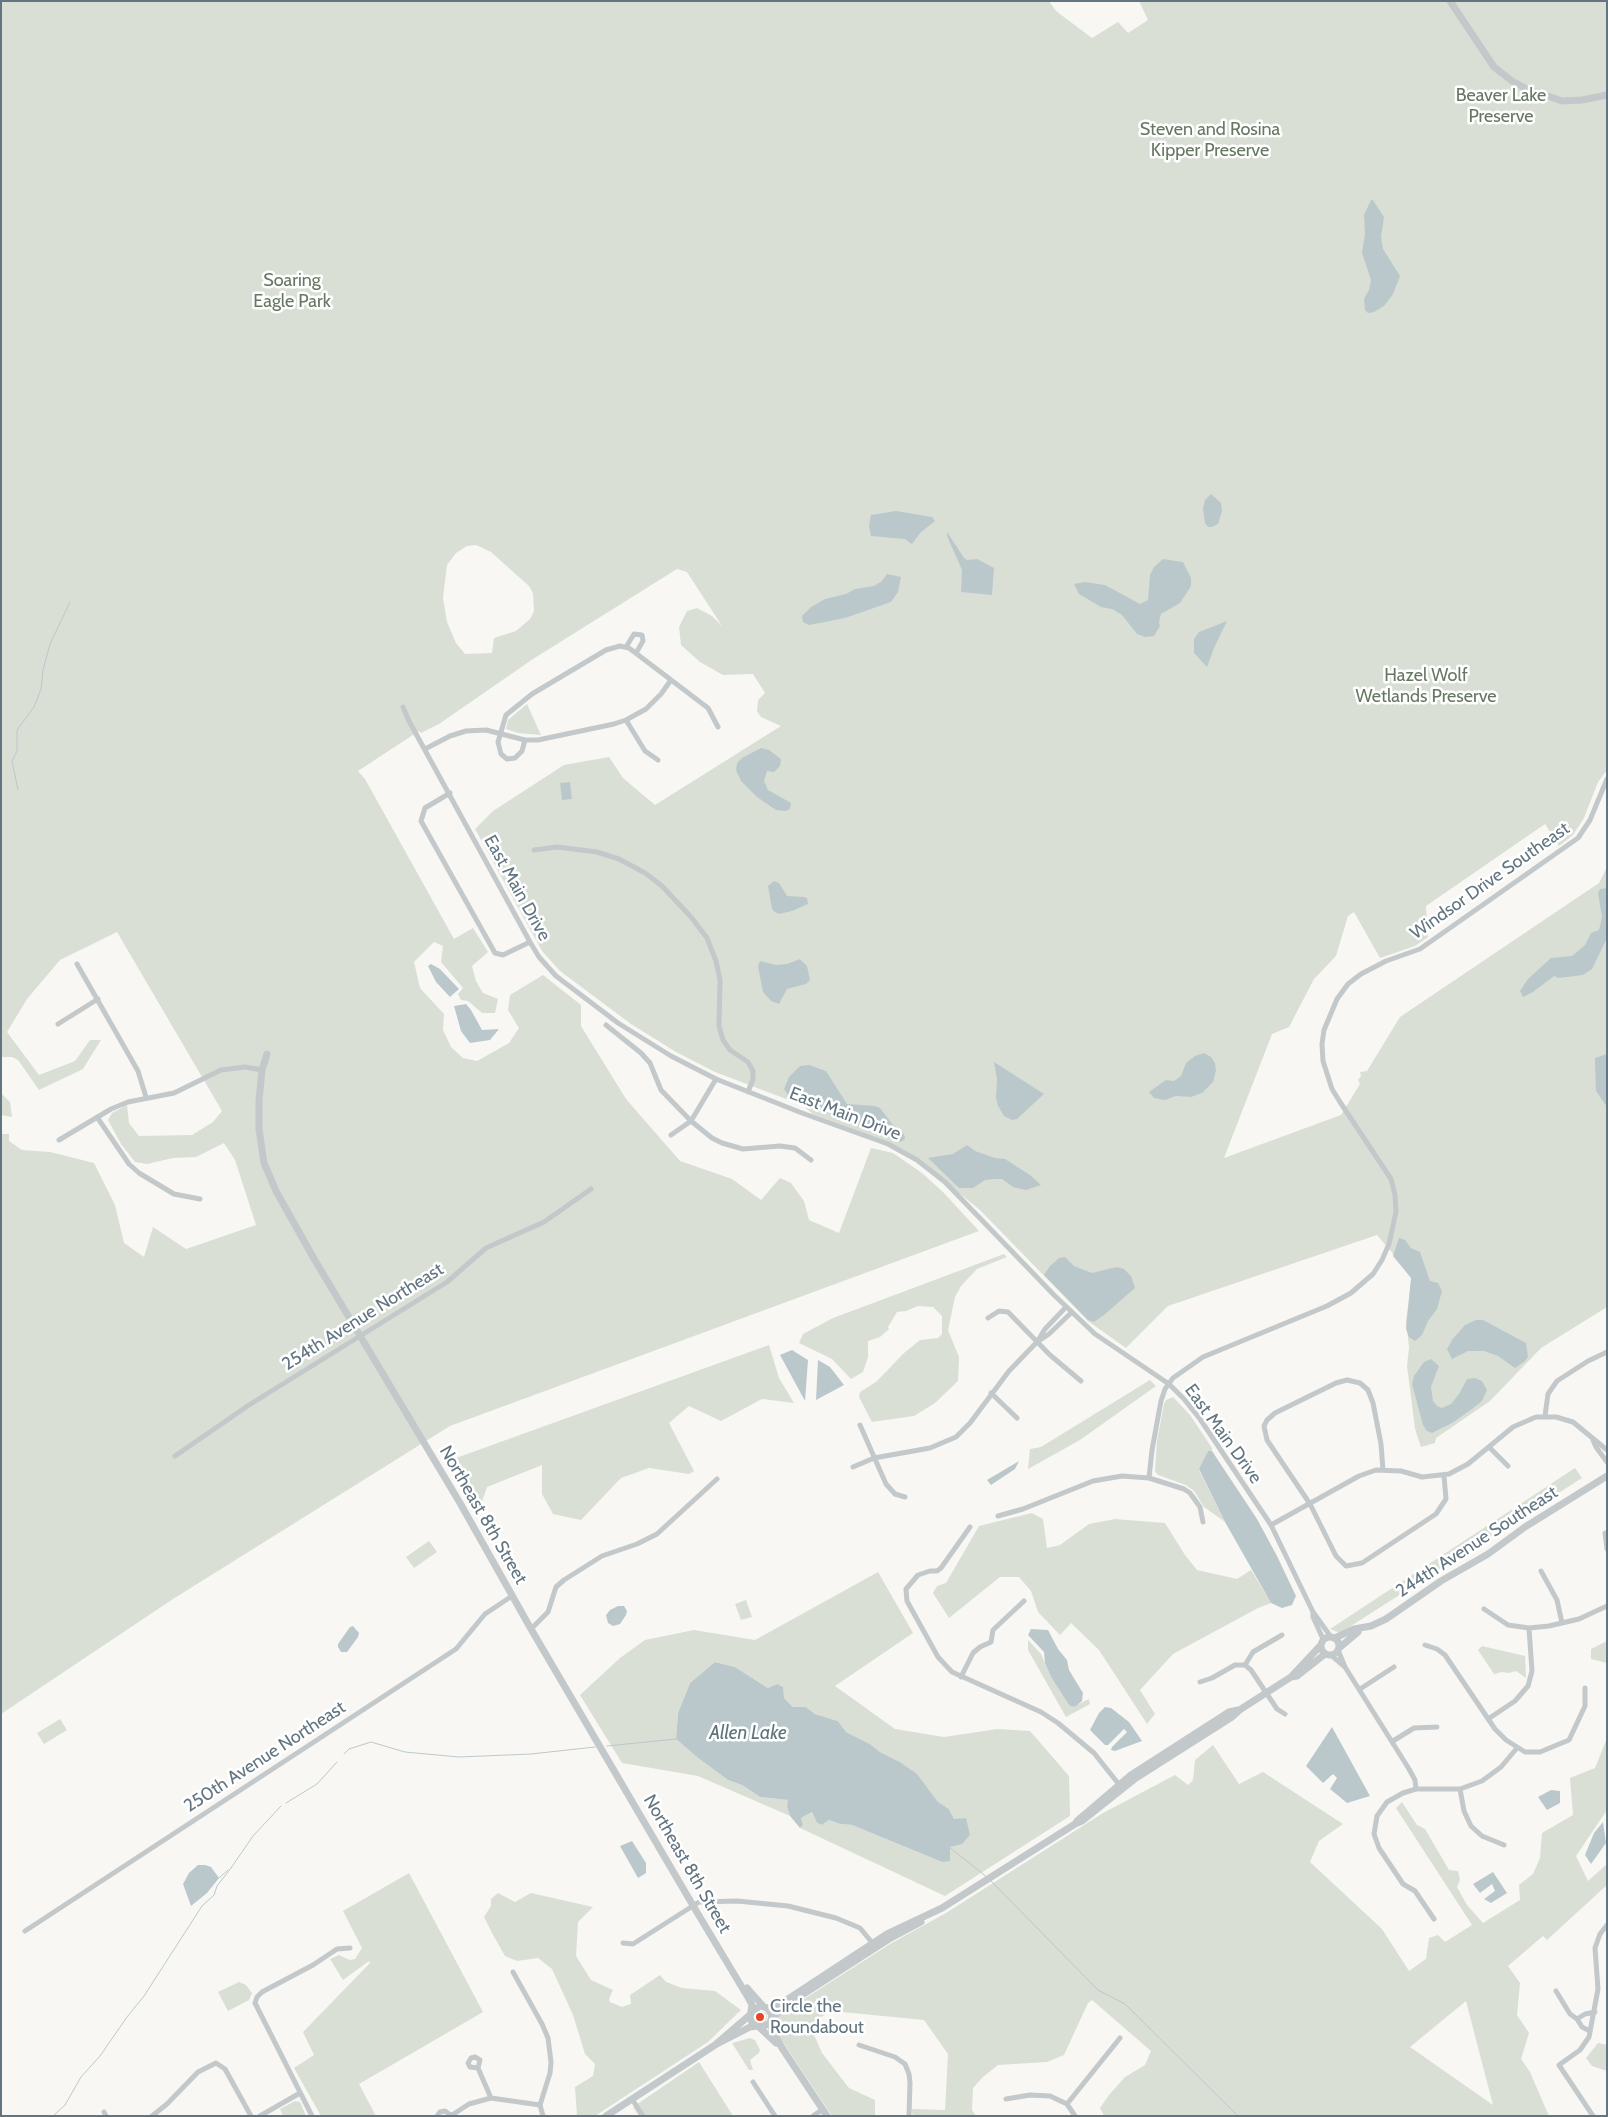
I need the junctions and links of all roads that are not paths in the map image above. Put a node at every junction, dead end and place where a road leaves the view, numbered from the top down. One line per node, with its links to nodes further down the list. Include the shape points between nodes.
1 (1450, 1): 2 (street, via 1494,67 1512,81 1562,100)
2 (1607, 95)
3 (626, 647): 4 (street); 4 (street, via 634,634 640,634 643,641); 9 (street, via 606,650 532,694 506,715)
4 (636, 653): 5 (street)
5 (671, 680): 7 (street, via 653,703); 8 (street, via 708,708)
6 (404, 708): 11 (street, East Main Drive)
7 (626, 720): 10 (street, via 549,739); 12 (street, via 645,752)
8 (718, 726)
9 (500, 733): 10 (street); 10 (street, via 499,751 506,759 519,756); 11 (street, via 466,731)
10 (525, 740)
11 (425, 749): 14 (street, East Main Drive)
12 (658, 760)
13 (1607, 779): 40 (street, Windsor Drive Southeast, via 1590,820 1578,838 1420,949 1361,974 1342,992 1330,1013 1322,1044 1327,1075 1340,1102 1391,1179 1396,1195 1394,1227 1382,1260 1373,1274 1339,1300 1203,1357)
14 (450, 794): 16 (street, East Main Drive); 16 (street, via 425,808 421,821 495,953 503,955)
15 (534, 850): 24 (street, via 557,846 619,859 662,886 692,917 707,938 716,961 720,980 719,1026 723,1040 753,1070)
16 (530, 942): 23 (street, East Main Drive, via 539,958 556,976 618,1024)
17 (77, 964): 18 (street)
18 (98, 999): 19 (street); 25 (street, via 138,1071)
19 (58, 1024)
20 (606, 1025): 27 (street, via 641,1053 650,1064 661,1090)
21 (267, 1054): 22 (street, Northeast 8th Street)
22 (262, 1070): 25 (street, via 245,1067 221,1070 183,1090); 36 (street, Northeast 8th Street, via 259,1129 264,1163 276,1191)
23 (716, 1079): 24 (street, East Main Drive); 27 (street)
24 (748, 1092): 33 (street, East Main Drive, via 888,1144 917,1160 945,1182)
25 (146, 1097): 26 (street)
26 (98, 1117): 29 (street); 32 (street, via 129,1164 139,1173 174,1194)
27 (691, 1121): 28 (street); 30 (street, via 712,1138 732,1146 743,1149 789,1147)
28 (671, 1135)
29 (60, 1140)
30 (811, 1160)
31 (591, 1189): 36 (street, 254th Avenue Northeast, via 544,1222 486,1248 447,1282)
32 (200, 1199)
33 (1066, 1306): 34 (street, East Main Drive); 37 (street, via 1044,1329)
34 (1072, 1312): 37 (street); 40 (street, East Main Drive, via 1106,1342)
35 (988, 1318): 37 (street, via 999,1311 1008,1312)
36 (361, 1335): 48 (street, 254th Avenue Northeast); 67 (street, Northeast 8th Street)
37 (1037, 1342): 39 (street); 41 (street)
38 (1607, 1352): 42 (street, via 1563,1376 1552,1387)
39 (1080, 1381)
40 (1169, 1384): 56 (street, via 1157,1418); 62 (street, East Main Drive, via 1200,1419)
41 (991, 1393): 43 (street); 49 (street, via 970,1423 946,1443)
42 (1545, 1416): 45 (street, via 1573,1422); 46 (street, via 1517,1424)
43 (1017, 1418)
44 (860, 1425): 49 (street)
45 (1593, 1440): 47 (street); 50 (street)
46 (1490, 1448): 51 (street); 54 (street)
47 (1607, 1450)
48 (175, 1456)
49 (874, 1458): 52 (street); 58 (street, via 890,1490)
50 (1607, 1462)
51 (1508, 1466)
52 (854, 1467)
53 (1384, 1470): 54 (street); 59 (street, via 1358,1476); 59 (street, via 1368,1390 1360,1383 1347,1380 1336,1383 1275,1413 1264,1426 1267,1440)
54 (1444, 1476): 59 (street, via 1446,1500 1436,1514 1362,1563 1346,1566 1336,1556)
55 (1607, 1476): 73 (street, 244th Avenue Southeast, via 1386,1619)
56 (1149, 1478): 60 (street, via 1122,1476 1099,1479); 61 (street, via 1190,1493 1200,1507)
57 (717, 1479): 75 (street, via 657,1534 602,1556 559,1584 548,1612)
58 (905, 1497)
59 (1310, 1504): 62 (street)
60 (998, 1516)
61 (1203, 1522)
62 (1271, 1526): 71 (street, East Main Drive)
63 (970, 1527): 85 (street, via 941,1568 918,1575 909,1584 906,1595 942,1663)
64 (1605, 1533): 65 (street)
65 (1607, 1549)
66 (1541, 1571): 72 (street, via 1557,1600)
67 (512, 1596): 75 (street, Northeast 8th Street); 103 (street, 250th Avenue Northeast, via 485,1614 456,1649)
68 (1024, 1601): 85 (street, via 993,1630 991,1642 973,1653)
69 (1607, 1606): 72 (street)
70 (1484, 1609): 74 (street, via 1508,1624)
71 (1313, 1612): 77 (street, East Main Drive); 78 (street, East Main Drive)
72 (1562, 1623): 74 (street)
73 (1361, 1628): 77 (street, 244th Avenue Southeast); 80 (street, 244th Avenue Southeast)
74 (1529, 1628): 92 (street, via 1532,1671 1528,1686 1515,1701)
75 (531, 1629): 100 (street, Northeast 8th Street)
76 (1282, 1635): 82 (street, via 1254,1652)
77 (1333, 1638): 78 (street, 244th Avenue Southeast); 80 (street, via 1338,1642)
78 (1322, 1642): 81 (street); 86 (street)
79 (1425, 1645): 92 (street, via 1445,1655)
80 (1338, 1649): 81 (street, 244th Avenue Southeast); 83 (street)
81 (1328, 1654): 83 (street); 86 (street)
82 (1245, 1665): 87 (street, via 1235,1665); 90 (street, via 1252,1670)
83 (1345, 1667): 89 (street)
84 (1394, 1667): 89 (street)
85 (961, 1677): 96 (street, via 1058,1723 1094,1753)
86 (1291, 1677): 90 (street)
87 (1200, 1682)
88 (1585, 1688): 95 (street, via 1585,1706 1569,1740 1535,1753)
89 (1360, 1689): 94 (street)
90 (1266, 1693): 91 (street, via 1277,1709); 96 (street)
91 (1285, 1714)
92 (1488, 1719): 95 (street)
93 (1437, 1727): 94 (street, via 1414,1728)
94 (1392, 1741): 98 (street, via 1414,1780)
95 (1517, 1748): 97 (street, via 1493,1774)
96 (1121, 1787): 105 (street, via 1092,1815 945,1906)
97 (1460, 1789): 98 (street); 99 (street, via 1471,1826 1482,1836)
98 (1416, 1790): 101 (street, via 1399,1795 1382,1808 1374,1834 1379,1848 1403,1884 1417,1894)
99 (1504, 1845)
100 (693, 1906): 104 (street, via 633,1944); 105 (street, via 704,1901 788,1906 836,1918 860,1928); 108 (street, Northeast 8th Street)
101 (1434, 1919)
102 (1607, 1925): 111 (street, via 1595,1948 1598,1975)
103 (25, 1931)
104 (623, 1943)
105 (874, 1945): 110 (street, via 779,2005); 113 (street, via 788,2004)
106 (350, 1948): 123 (street, via 337,1949 262,1992 256,2000 256,2008)
107 (512, 1972): 128 (street, via 548,2038 550,2073)
108 (735, 1975): 110 (street, Northeast 8th Street); 112 (street, Northeast 8th Street, via 749,1999)
109 (1556, 1991): 114 (street, via 1570,2014)
110 (765, 2007): 112 (street, via 756,2007); 113 (street, via 771,2012)
111 (1595, 2012): 114 (street); 116 (street)
112 (751, 2013): 115 (street, via 752,2023); 118 (street)
113 (772, 2019): 115 (street, via 765,2027); 120 (street, via 772,2030)
114 (1578, 2019): 116 (street, via 1582,2027)
115 (758, 2027): 118 (street, via 750,2027); 120 (street)
116 (1590, 2031): 143 (street, via 1580,2050 1559,2064)
117 (1120, 2038): 127 (street)
118 (714, 2045): 125 (street)
119 (859, 2045): 141 (street, via 905,2064 910,2083)
120 (782, 2048): 129 (street)
121 (478, 2068): 124 (street)
122 (753, 2082): 139 (street)
123 (300, 2093): 133 (street); 134 (street)
124 (491, 2098): 128 (street); 130 (street, via 469,2104)
125 (632, 2099): 137 (street); 138 (street)
126 (1006, 2100): 127 (street, via 1040,2095)
127 (1067, 2104): 142 (street)
128 (540, 2105): 136 (street)
129 (825, 2112): 140 (street)
130 (452, 2115): 135 (street, via 446,2111)
131 (152, 2116): 132 (street, via 198,2072 216,2063 225,2069)
132 (251, 2116)
133 (260, 2116)
134 (312, 2116)
135 (437, 2116)
136 (543, 2116)
137 (606, 2116)
138 (643, 2116)
139 (775, 2116)
140 (812, 2116)
141 (908, 2116)
142 (1075, 2116)
143 (1593, 2116)

